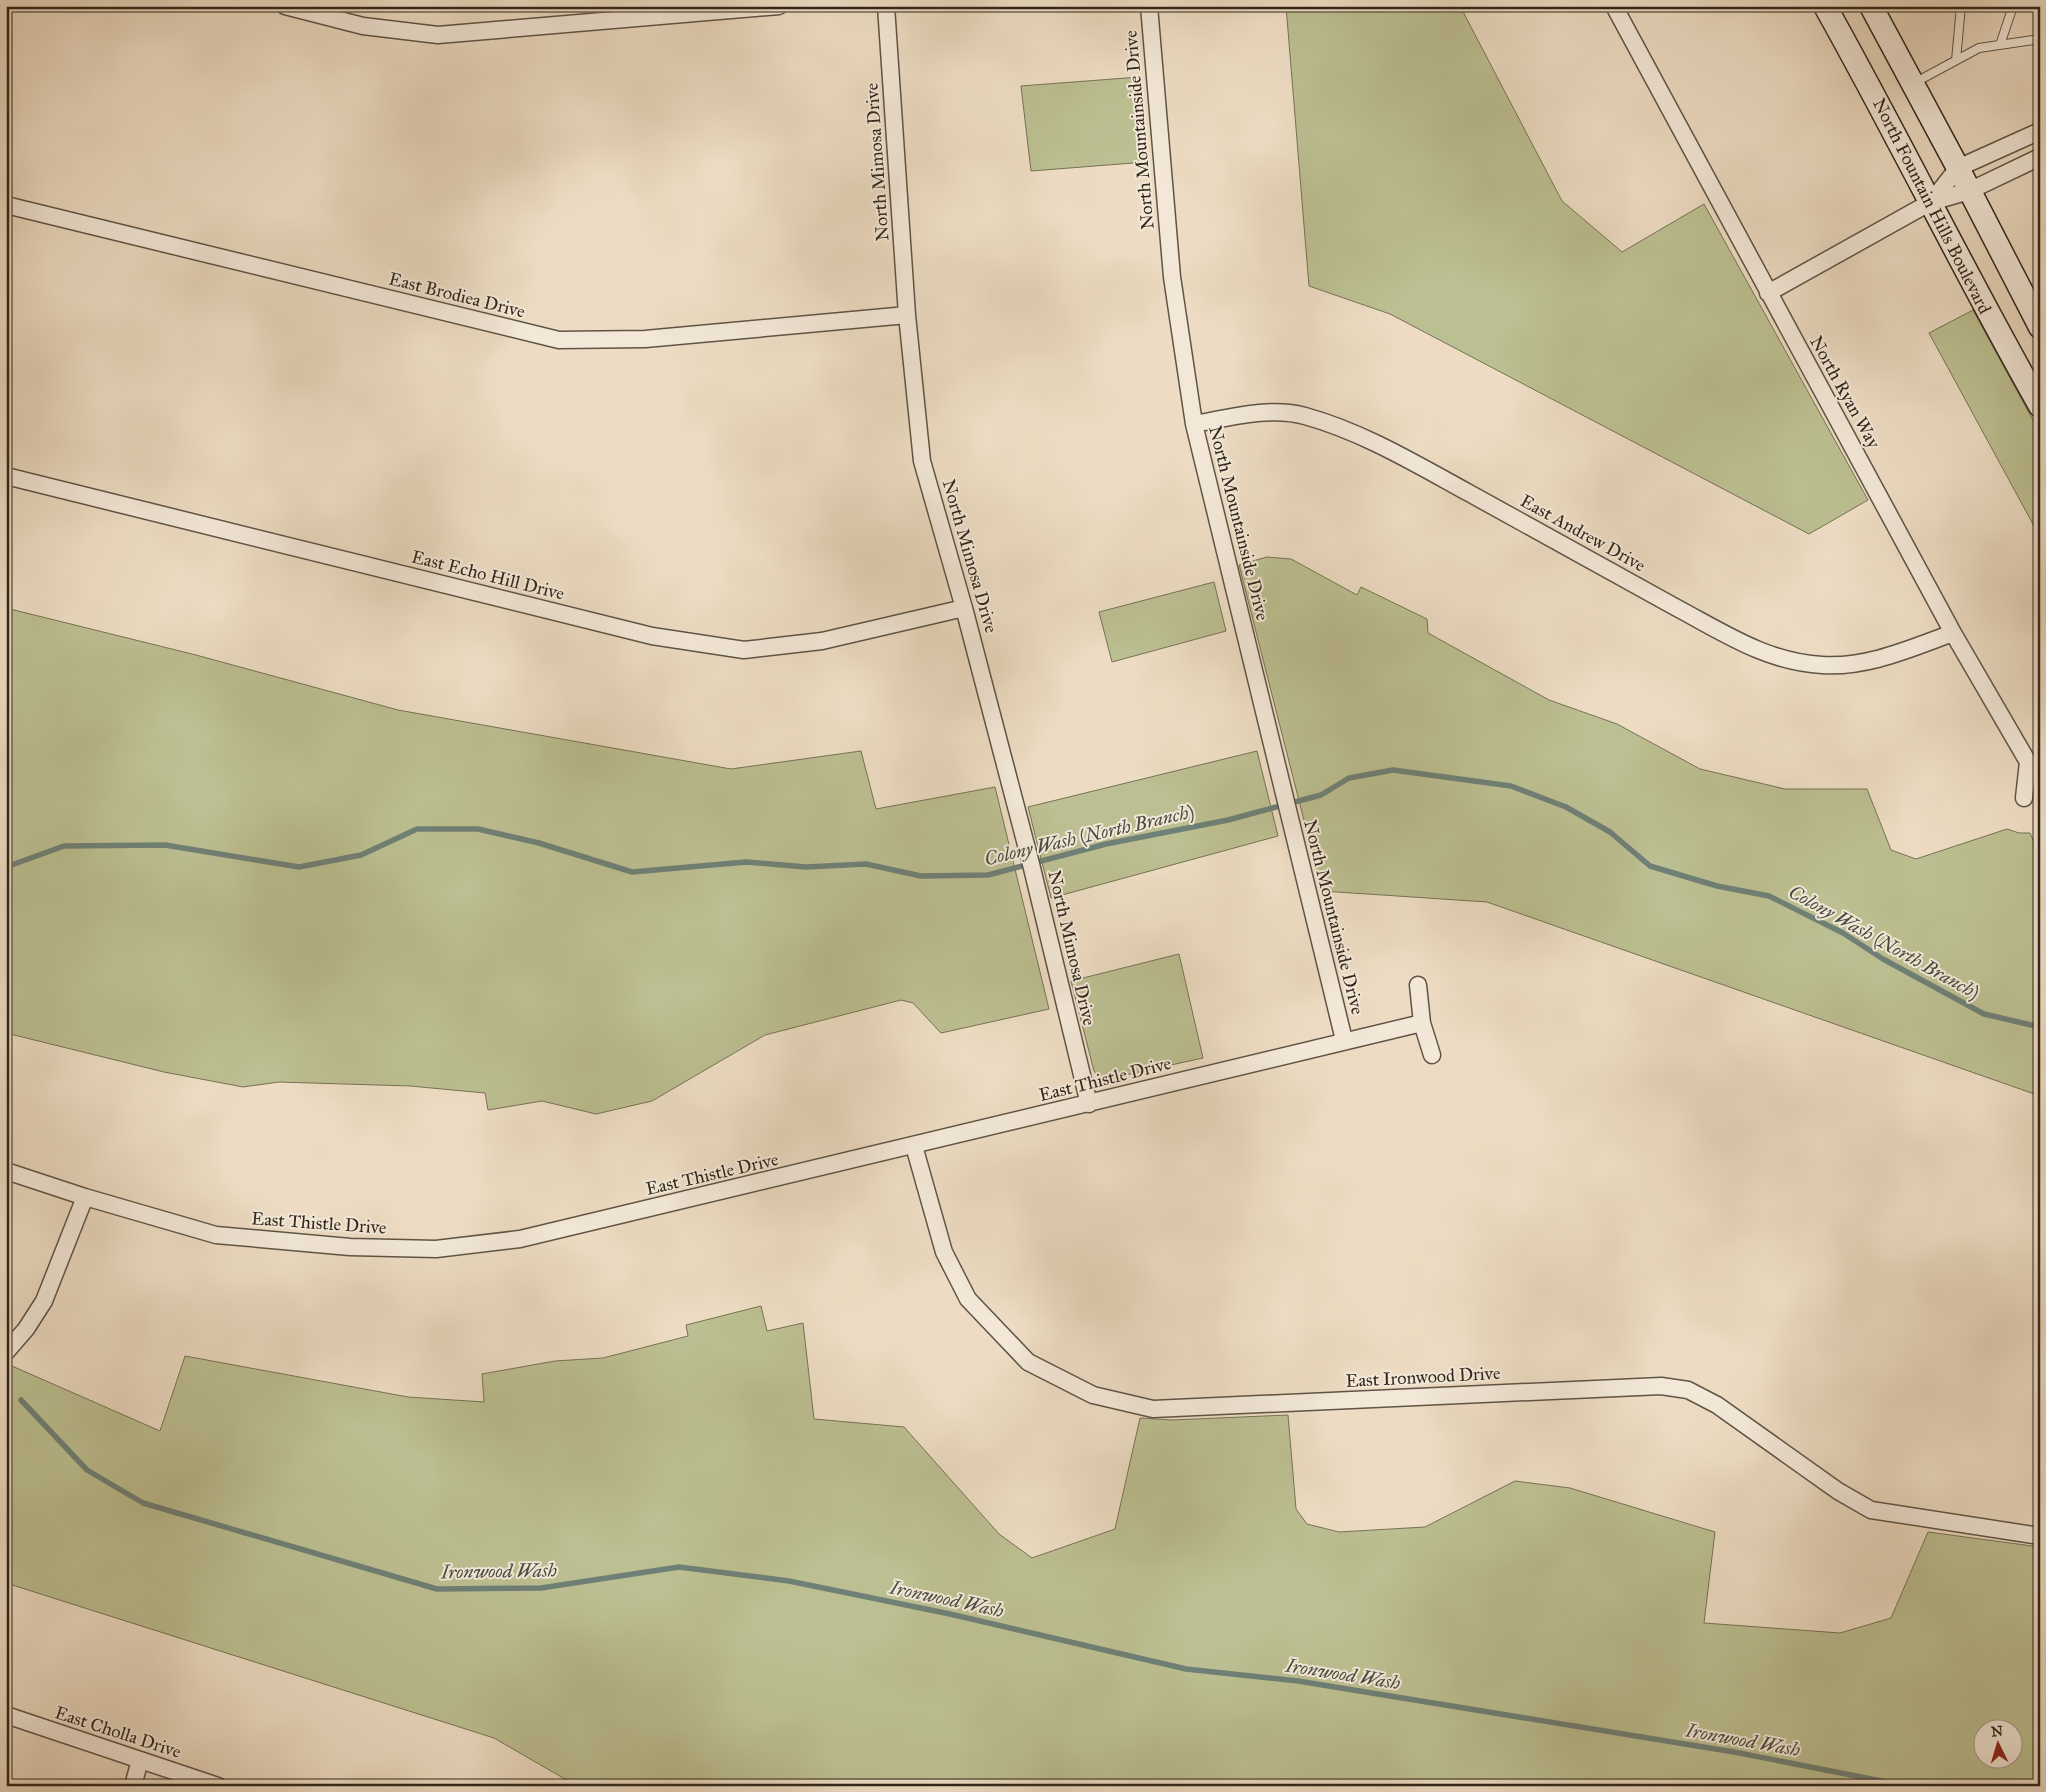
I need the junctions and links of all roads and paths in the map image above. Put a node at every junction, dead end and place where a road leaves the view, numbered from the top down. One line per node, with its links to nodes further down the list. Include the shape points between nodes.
1 (285, 6): 2 (street, via 363,26 438,35)
2 (779, 6)
3 (886, 6): 21 (street, North Mimosa Drive)
4 (1149, 6): 24 (street, North Mountainside Drive, via 1172,277)
5 (1614, 6): 20 (street, North Ryan Way)
6 (1825, 6): 18 (main road, North Fountain Hills Boulevard)
7 (1871, 6): 13 (main road)
8 (1961, 6): 12 (lane)
9 (2013, 6): 11 (lane)
10 (2040, 39): 11 (lane)
11 (2000, 45): 12 (lane, via 1979,48)
12 (1956, 60): 13 (lane)
13 (1912, 84): 16 (main road)
14 (2040, 131): 16 (street)
15 (2040, 157): 17 (street)
16 (1958, 168): 17 (main road); 18 (street)
17 (1969, 191): 18 (street); 22 (main road)
18 (1931, 202): 20 (street); 23 (main road, North Fountain Hills Boulevard, via 1991,320)
19 (6, 205): 21 (street, East Brodiea Drive, via 559,340 645,339)
20 (1768, 293): 27 (street, North Ryan Way)
21 (907, 315): 26 (street, North Mimosa Drive, via 922,461)
22 (2040, 327)
23 (2040, 406)
24 (1194, 424): 27 (street, East Andrew Drive, via 1255,413 1304,415 1380,444 1668,603 1781,660 1852,665 1884,658); 31 (street, North Mountainside Drive)
25 (6, 476): 26 (street, East Echo Hill Drive, via 652,636 744,650 822,641)
26 (964, 608): 33 (street, North Mimosa Drive)
27 (1953, 633): 28 (street, North Ryan Way, via 2028,762)
28 (2024, 798)
29 (1418, 985): 30 (street)
30 (1422, 1023): 31 (street, East Thistle Drive); 32 (street)
31 (1344, 1040): 33 (street, East Thistle Drive)
32 (1432, 1055)
33 (1089, 1104): 34 (street, East Thistle Drive)
34 (914, 1146): 36 (street, East Thistle Drive, via 520,1239 436,1249 350,1247 216,1235); 38 (street, East Ironwood Drive, via 944,1252 968,1299 1028,1362 1093,1395 1153,1409 1661,1386 1688,1390 1717,1405 1838,1491 1871,1510)
35 (6, 1170): 36 (street, East Thistle Drive)
36 (85, 1197): 37 (street, via 44,1301)
37 (6, 1352)
38 (2040, 1536)
39 (6, 1715): 40 (street, East Cholla Drive)
40 (140, 1760): 41 (street); 42 (street, East Cholla Drive)
41 (133, 1786)
42 (218, 1786)

